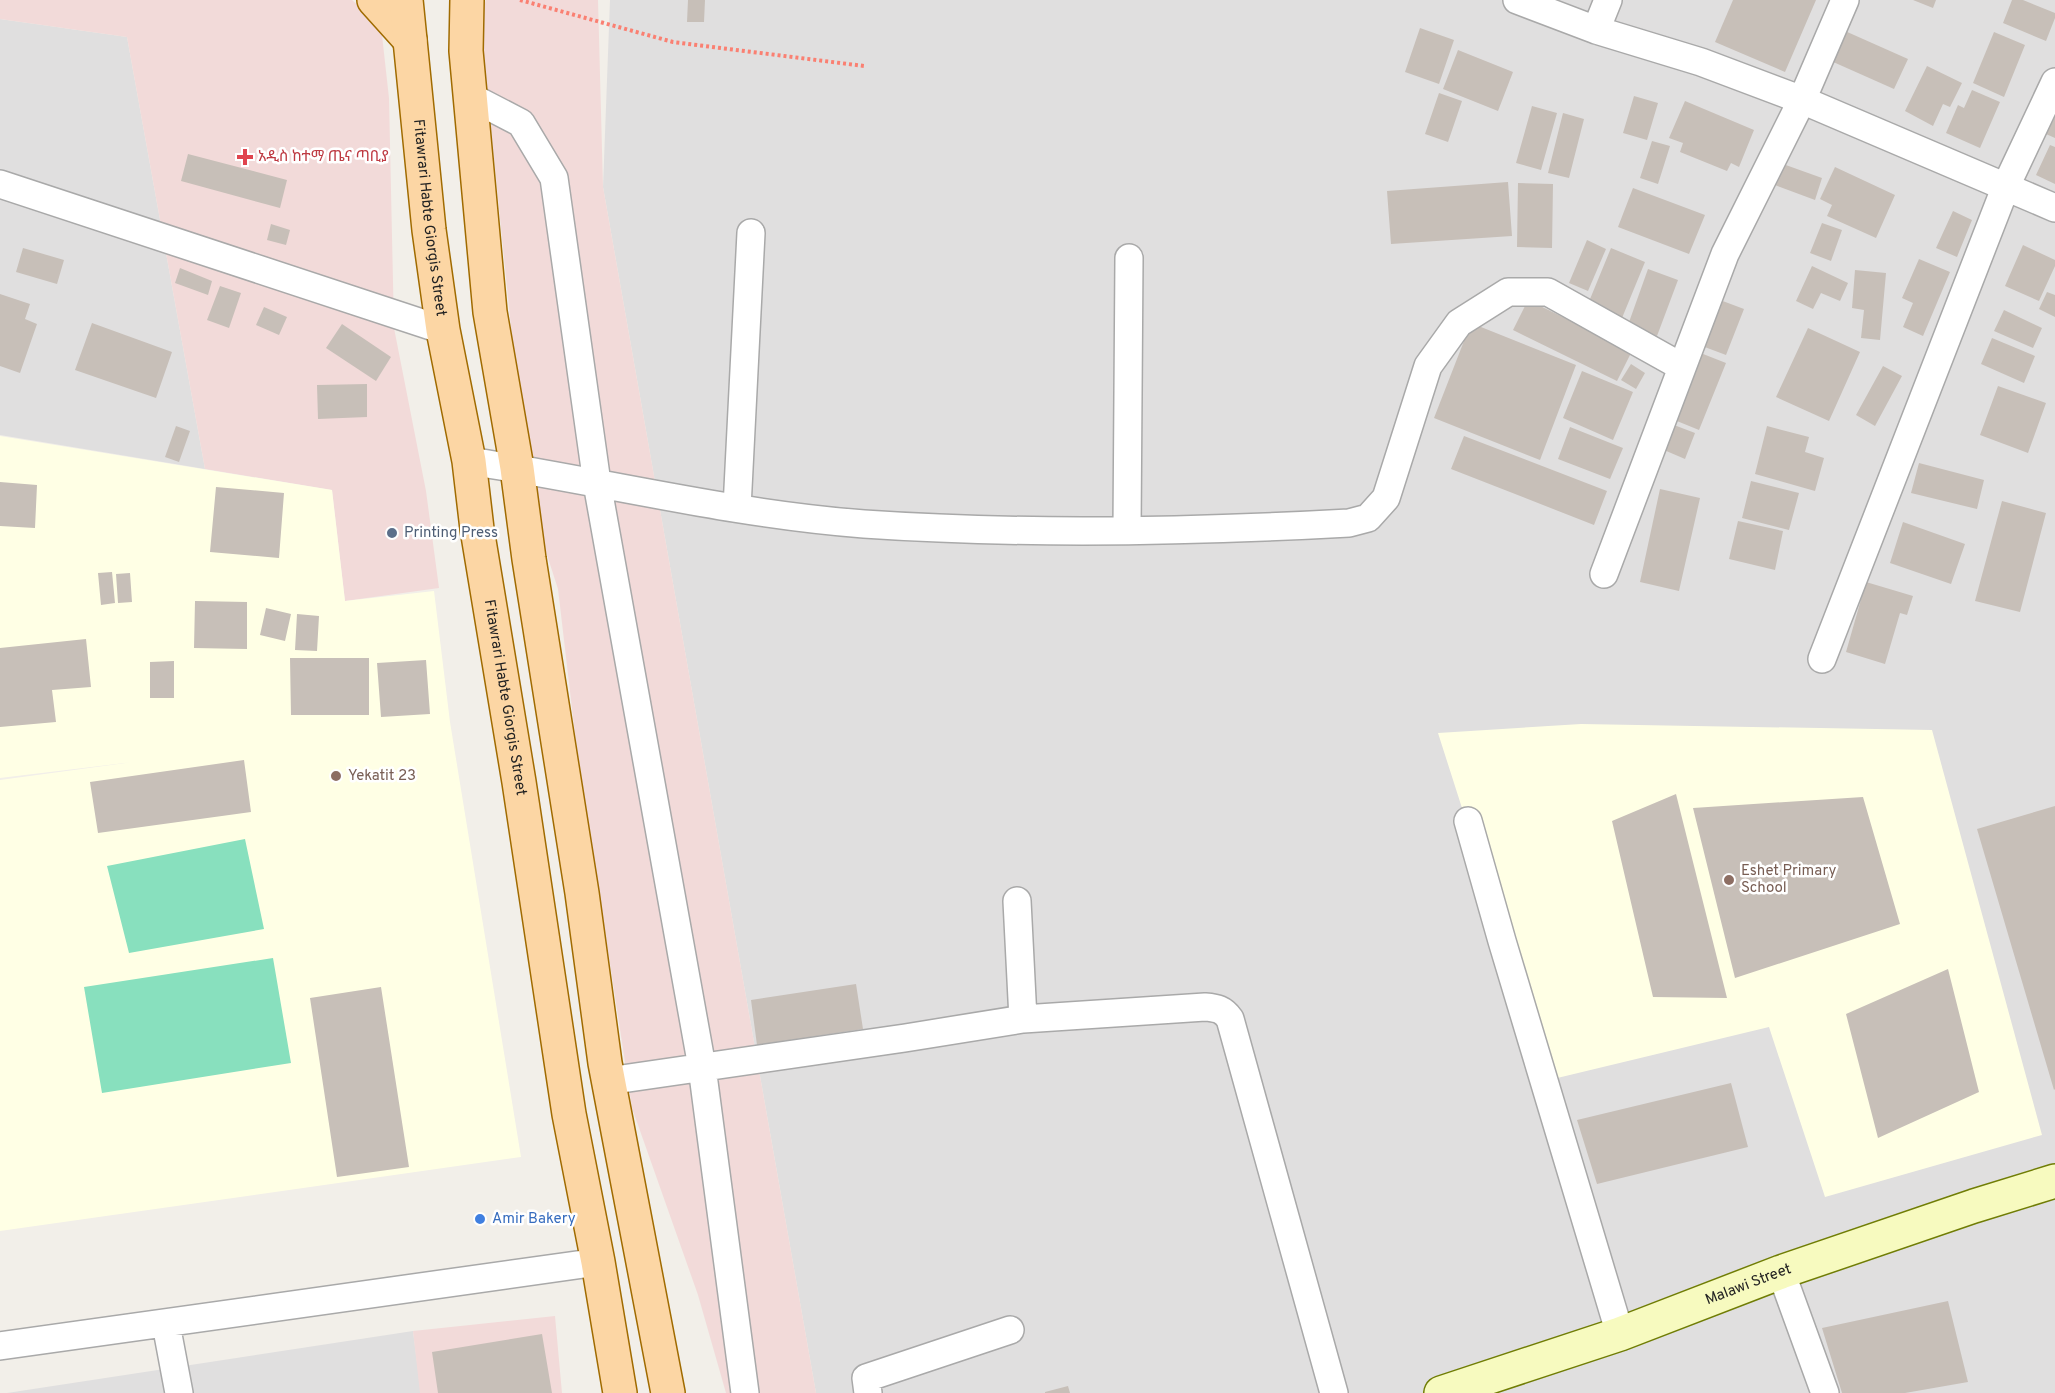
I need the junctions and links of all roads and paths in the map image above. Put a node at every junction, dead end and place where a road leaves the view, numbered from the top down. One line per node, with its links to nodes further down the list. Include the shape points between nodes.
1 (374, 0): 10 (main road)
2 (406, 0): 10 (main road, Fitawrari Habte Giorgis Street)
3 (450, 0): 11 (main road)
4 (467, 0): 11 (main road)
5 (519, 0): 12 (path, via 673,42)
6 (1517, 0): 9 (street)
7 (1608, 0): 9 (street)
8 (1845, 0): 15 (street)
9 (1596, 30): 15 (street, via 1701,62)
10 (410, 40): 21 (main road, Fitawrari Habte Giorgis Street)
11 (465, 51): 14 (main road)
12 (864, 66)
13 (2055, 82): 17 (street)
14 (470, 96): 24 (main road, via 490,312); 25 (street, via 521,123 554,178)
15 (1802, 100): 17 (street); 22 (street, via 1725,254)
16 (0, 184): 21 (street)
17 (2006, 186): 18 (street); 29 (street)
18 (2055, 208)
19 (751, 233): 26 (street)
20 (1129, 258): 27 (street)
21 (443, 330): 23 (main road, Fitawrari Habte Giorgis Street)
22 (1682, 367): 27 (street, via 1548,292 1508,292 1459,323 1428,366 1386,498 1368,518 1317,525); 28 (street)
23 (469, 461): 24 (street); 36 (main road, Fitawrari Habte Giorgis Street, via 569,1114)
24 (518, 468): 25 (street); 34 (main road)
25 (597, 483): 26 (street); 33 (street)
26 (737, 508): 27 (street, via 863,524)
27 (1127, 530)
28 (1604, 574)
29 (1822, 659)
30 (1468, 821): 40 (street)
31 (1017, 901): 32 (street)
32 (1023, 1019): 33 (street); 47 (street, via 1205,1007 1225,1011)
33 (702, 1067): 34 (street); 45 (street)
34 (608, 1081): 44 (main road)
35 (2055, 1181): 37 (street, Malawi Street)
36 (598, 1262): 38 (street); 43 (main road, Fitawrari Habte Giorgis Street)
37 (1781, 1272): 40 (street, Malawi Street); 49 (street)
38 (166, 1323): 41 (street); 42 (street)
39 (1010, 1330): 46 (street, via 866,1378)
40 (1620, 1334): 48 (street, Malawi Street)
41 (0, 1346)
42 (179, 1393)
43 (620, 1393)
44 (668, 1393)
45 (745, 1393)
46 (868, 1393)
47 (1334, 1393)
48 (1441, 1393)
49 (1825, 1393)

